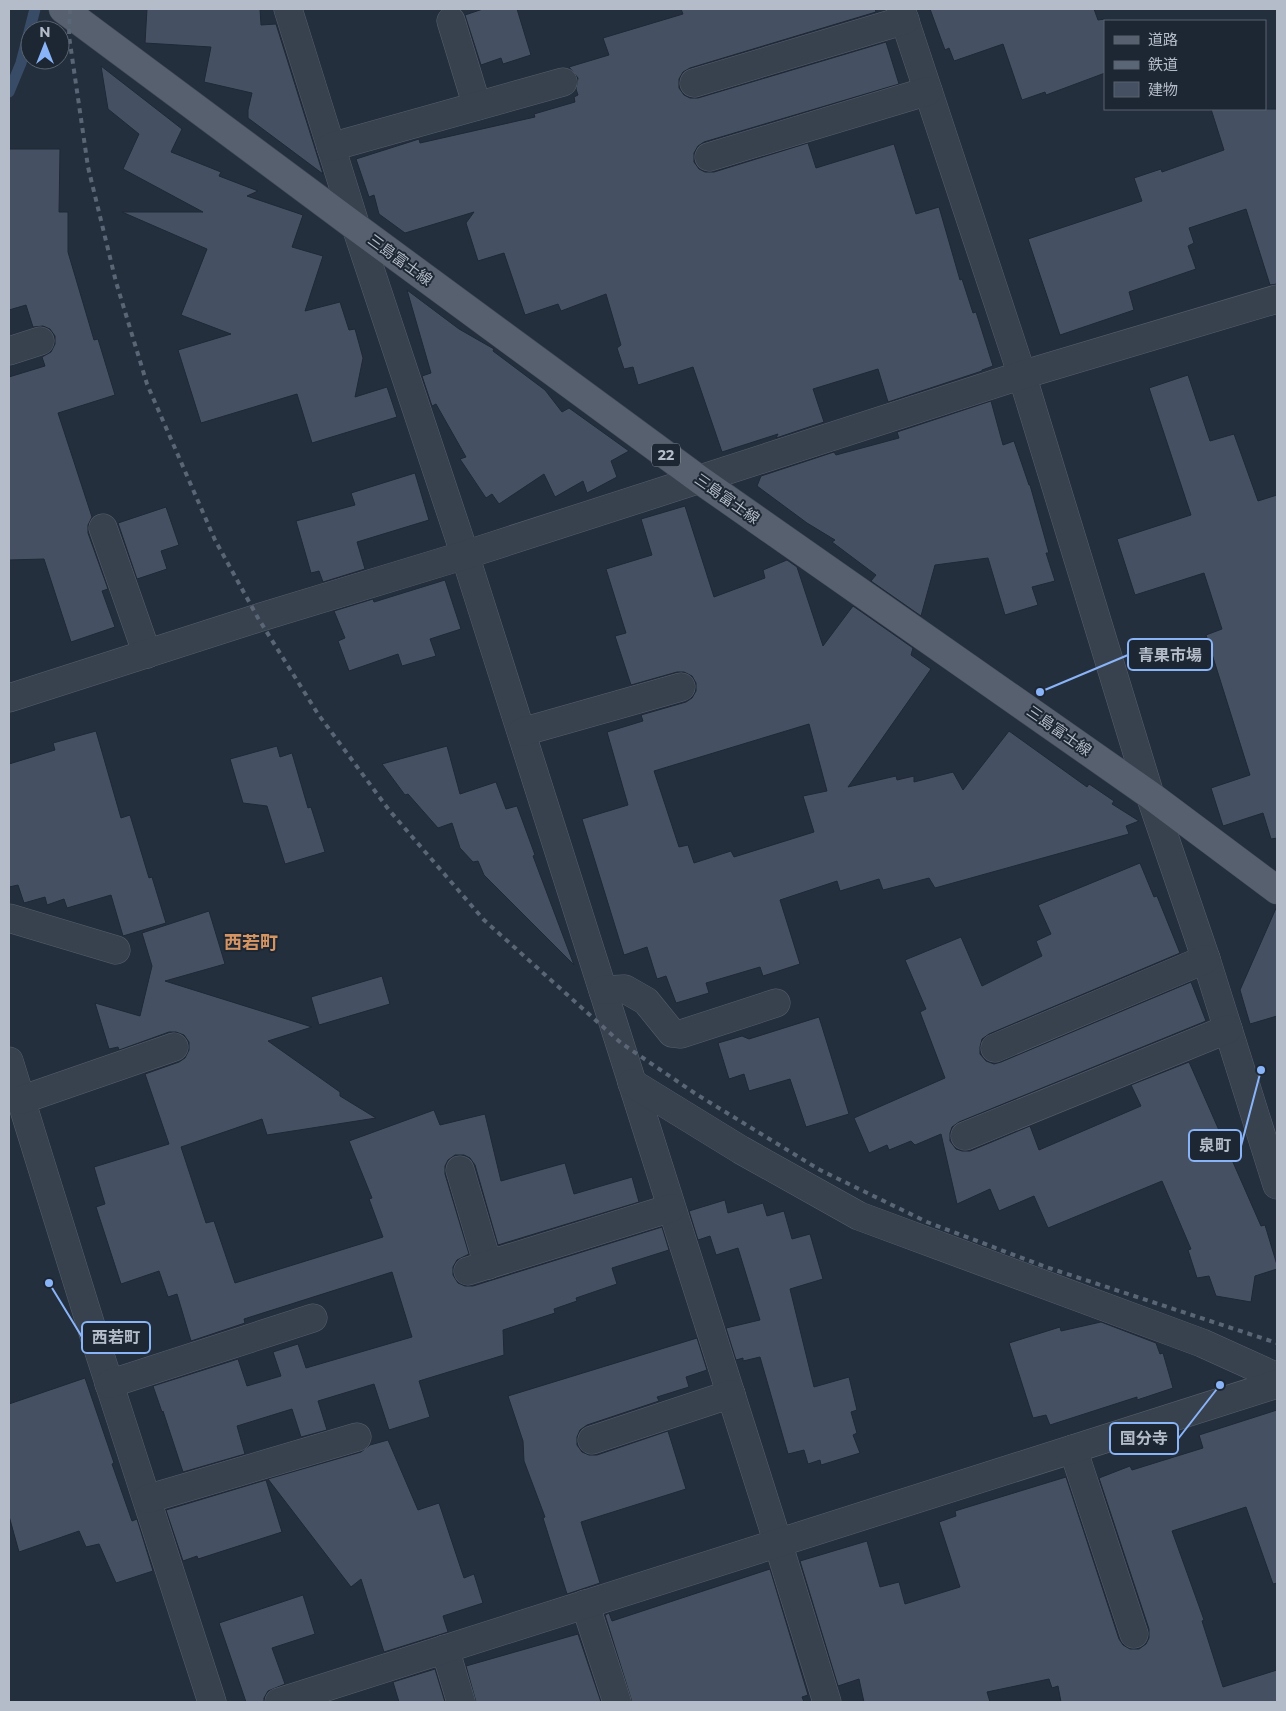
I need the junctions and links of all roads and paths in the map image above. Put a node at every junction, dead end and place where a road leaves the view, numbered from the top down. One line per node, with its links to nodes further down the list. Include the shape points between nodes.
1 (63, 9): 11 (main road, 三島富士線 / 22)
2 (288, 9): 9 (street)
3 (903, 14): 6 (street); 7 (street)
4 (451, 21): 8 (street)
5 (564, 82): 8 (street)
6 (694, 83)
7 (928, 91): 10 (street); 15 (street)
8 (477, 106): 9 (street)
9 (331, 147): 11 (street)
10 (710, 157)
11 (356, 227): 16 (main road, 三島富士線 / 22); 18 (street)
12 (1277, 299): 15 (street)
13 (40, 341): 14 (street)
14 (9, 351)
15 (1022, 375): 16 (street); 23 (street)
16 (700, 480): 18 (street); 23 (main road, 三島富士線 / 22)
17 (104, 528): 19 (street)
18 (465, 555): 19 (street); 22 (street)
19 (147, 654): 21 (street)
20 (681, 687): 22 (street)
21 (9, 698)
22 (522, 732): 28 (street)
23 (1150, 796): 24 (main road, 三島富士線 / 22); 27 (street)
24 (1277, 890)
25 (9, 918): 26 (street)
26 (116, 950)
27 (1206, 959): 30 (street); 32 (street)
28 (604, 990): 29 (street, via 625,989 646,1001 672,1032 681,1034); 34 (street)
29 (776, 1002)
30 (1228, 1029): 36 (street); 38 (street)
31 (174, 1047): 35 (street)
32 (996, 1048)
33 (9, 1061): 35 (street)
34 (632, 1083): 39 (street); 41 (street, via 740,1150 859,1216 1202,1343)
35 (21, 1100): 42 (street)
36 (965, 1136)
37 (460, 1170): 39 (street, via 478,1268)
38 (1277, 1185)
39 (672, 1208): 44 (street)
40 (312, 1318): 42 (street)
41 (1277, 1376)
42 (109, 1384): 48 (street)
43 (1277, 1384): 47 (street)
44 (731, 1394): 46 (street); 49 (street)
45 (357, 1437): 48 (street)
46 (592, 1440)
47 (1073, 1449): 49 (street); 51 (street)
48 (147, 1500): 53 (street)
49 (778, 1543): 50 (street); 57 (street)
50 (585, 1604): 52 (street); 56 (street)
51 (1134, 1634)
52 (445, 1650): 54 (street); 55 (street)
53 (212, 1702)
54 (279, 1702)
55 (461, 1702)
56 (617, 1702)
57 (828, 1702)

